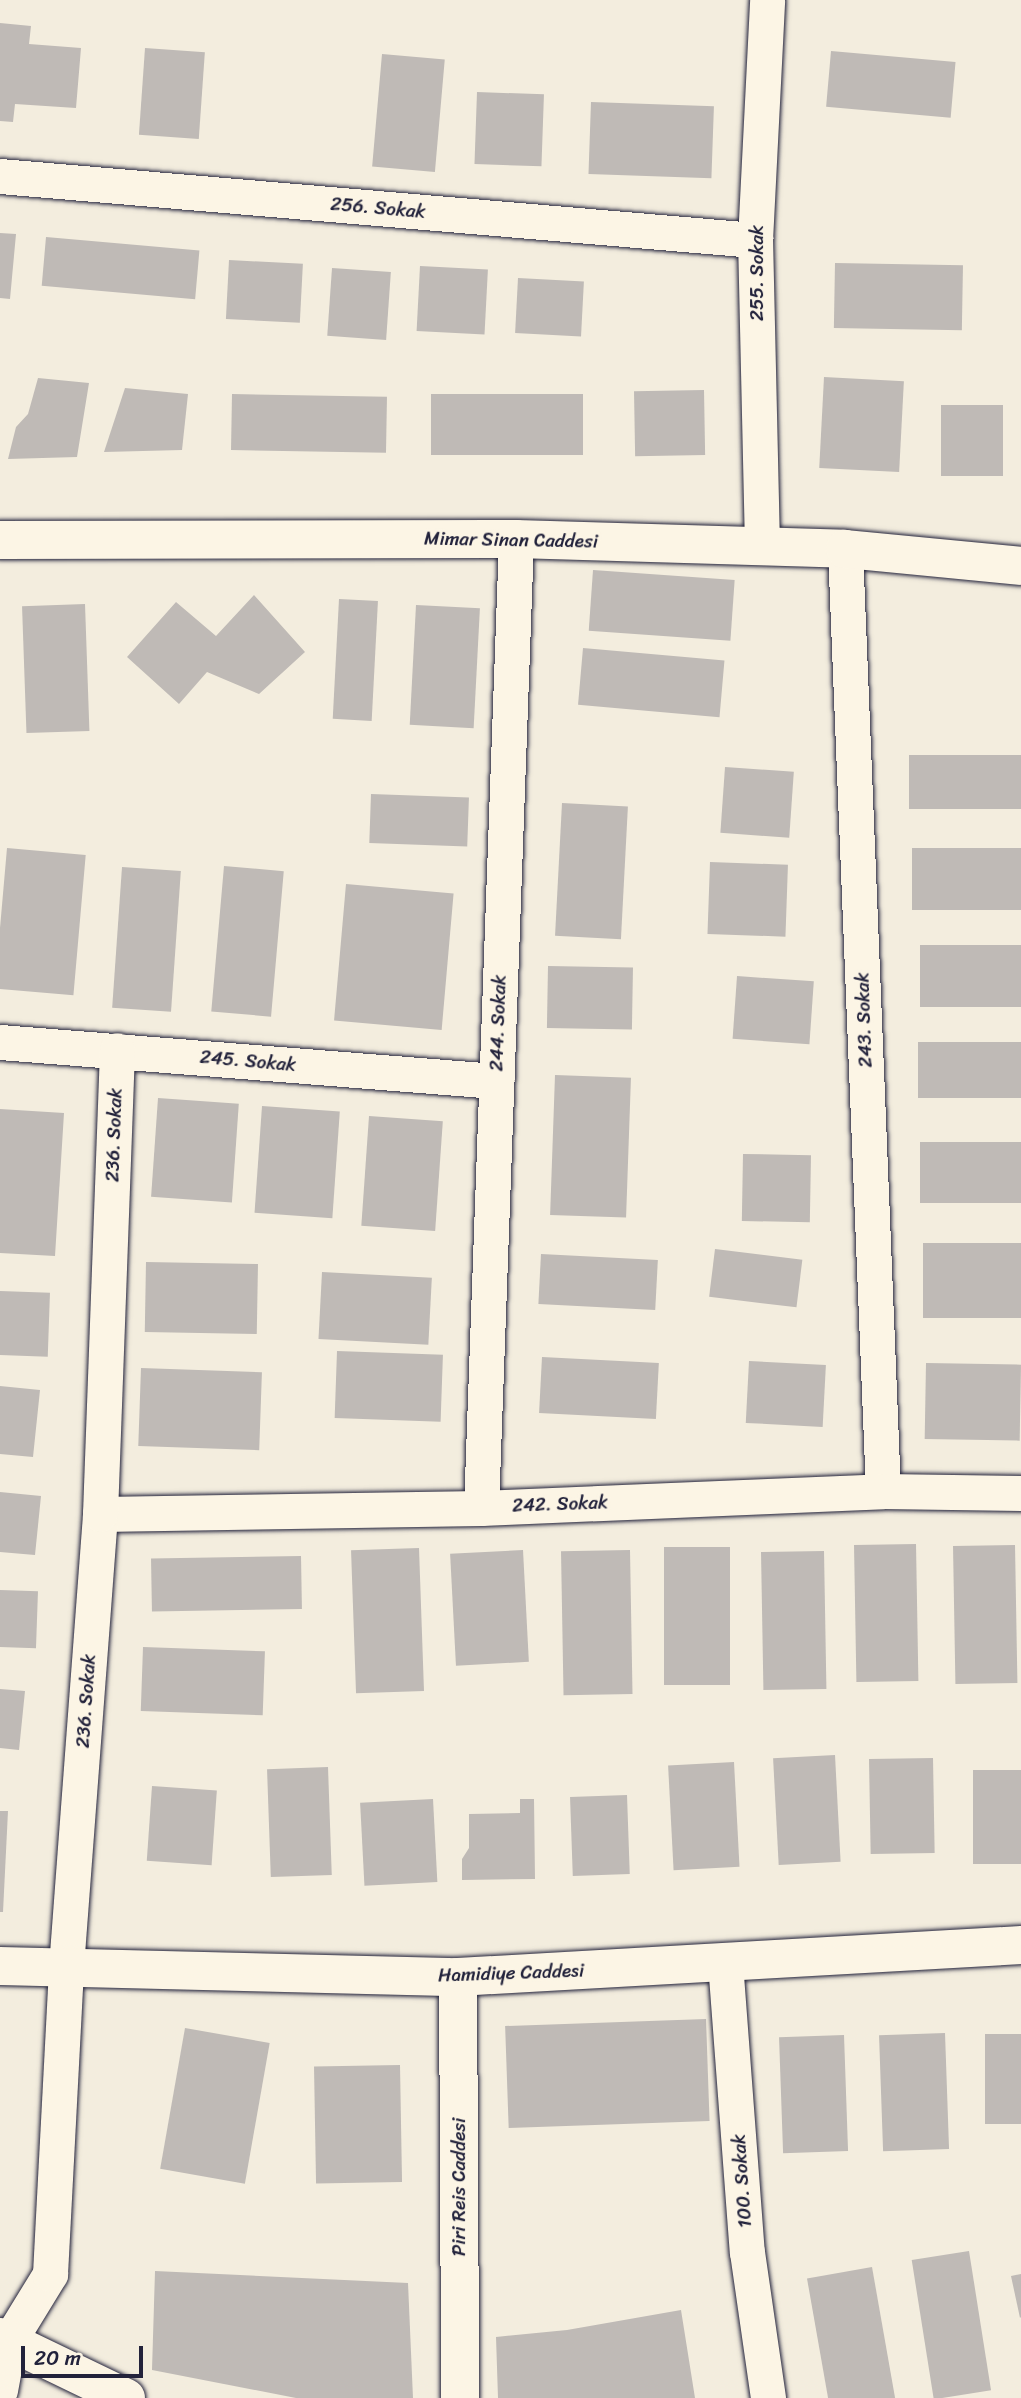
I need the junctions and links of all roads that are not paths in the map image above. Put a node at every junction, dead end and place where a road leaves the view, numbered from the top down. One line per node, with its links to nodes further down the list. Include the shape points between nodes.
1 (767, 0): 3 (street, 255. Sokak)
2 (0, 176): 3 (street, 256. Sokak)
3 (755, 240): 6 (street, 255. Sokak)
4 (516, 539): 5 (street, Mimar Sinan Caddesi); 6 (street, Mimar Sinan Caddesi); 11 (street, 244. Sokak)
5 (0, 540)
6 (762, 546): 7 (street, Mimar Sinan Caddesi)
7 (845, 549): 8 (street, Mimar Sinan Caddesi); 12 (street, 243. Sokak)
8 (1021, 566)
9 (0, 1042): 10 (street, 245. Sokak)
10 (117, 1050): 11 (street, 245. Sokak); 15 (street, 236. Sokak)
11 (496, 1081): 14 (street, 244. Sokak)
12 (883, 1491): 13 (street, 242. Sokak); 14 (street, 242. Sokak)
13 (1021, 1493)
14 (481, 1508): 15 (street, 242. Sokak)
15 (100, 1514): 19 (street, 236. Sokak)
16 (1021, 1945): 17 (street, Hamidiye Caddesi)
17 (725, 1962): 20 (street, Hamidiye Caddesi); 25 (street, 100. Sokak, via 747,2252)
18 (0, 1966): 19 (street, Hamidiye Caddesi)
19 (66, 1968): 20 (street, Hamidiye Caddesi); 21 (street, 236. Sokak, via 50,2274)
20 (458, 1977): 24 (street, Piri Reis Caddesi)
21 (4, 2339): 22 (street); 23 (street)
22 (0, 2390)
23 (126, 2398)
24 (460, 2398)
25 (768, 2398)

